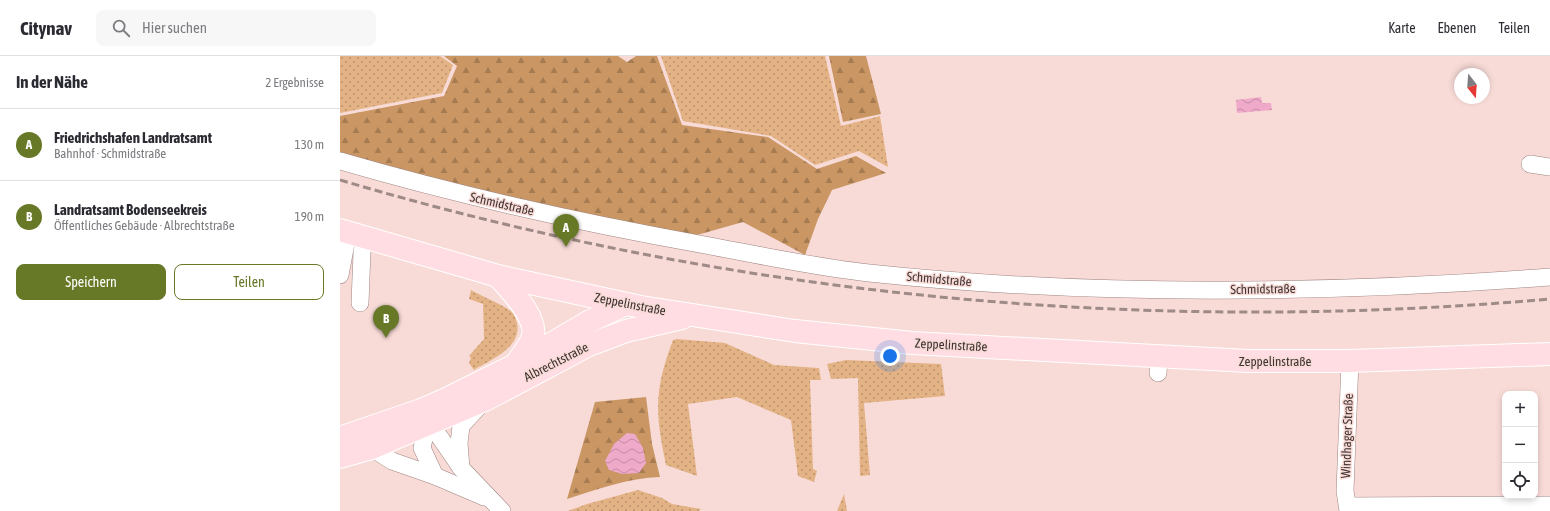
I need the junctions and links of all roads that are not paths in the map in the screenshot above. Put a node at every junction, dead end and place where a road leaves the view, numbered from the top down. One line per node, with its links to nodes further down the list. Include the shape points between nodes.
1 (340, 161): 7 (street, Schmidstraße, via 448,191 558,217 773,258 873,273 1040,287 1131,291 1448,285)
2 (1530, 164): 3 (street)
3 (1550, 167)
4 (351, 234): 5 (street); 6 (main road, Zeppelinstraße); 8 (street, via 362,252)
5 (340, 275)
6 (498, 276): 9 (main road, Zeppelinstraße); 13 (main road, via 522,303 531,320 532,338)
7 (1550, 277)
8 (360, 303)
9 (626, 304): 10 (main road, Zeppelinstraße); 13 (main road, Albrechtstraße, via 590,321)
10 (691, 316): 12 (main road, Zeppelinstraße, via 795,331 1158,365 1248,361); 14 (main road, Albrechtstraße, via 626,331 588,345)
11 (1550, 354): 12 (main road, Zeppelinstraße)
12 (1350, 361): 23 (street, Windhager Straße, via 1345,491)
13 (515, 365): 15 (main road, Albrechtstraße)
14 (484, 400): 15 (main road, Albrechtstraße); 19 (street, via 461,426)
15 (424, 418): 16 (main road, Albrechtstraße); 17 (main road, Albrechtstraße); 19 (street); 20 (street, via 422,448)
16 (340, 438)
17 (372, 448): 18 (main road, Albrechtstraße); 20 (street, via 392,461)
18 (340, 457)
19 (461, 468): 21 (street)
20 (436, 476): 21 (street)
21 (496, 505)
22 (1550, 505): 23 (street)
23 (1348, 508)

